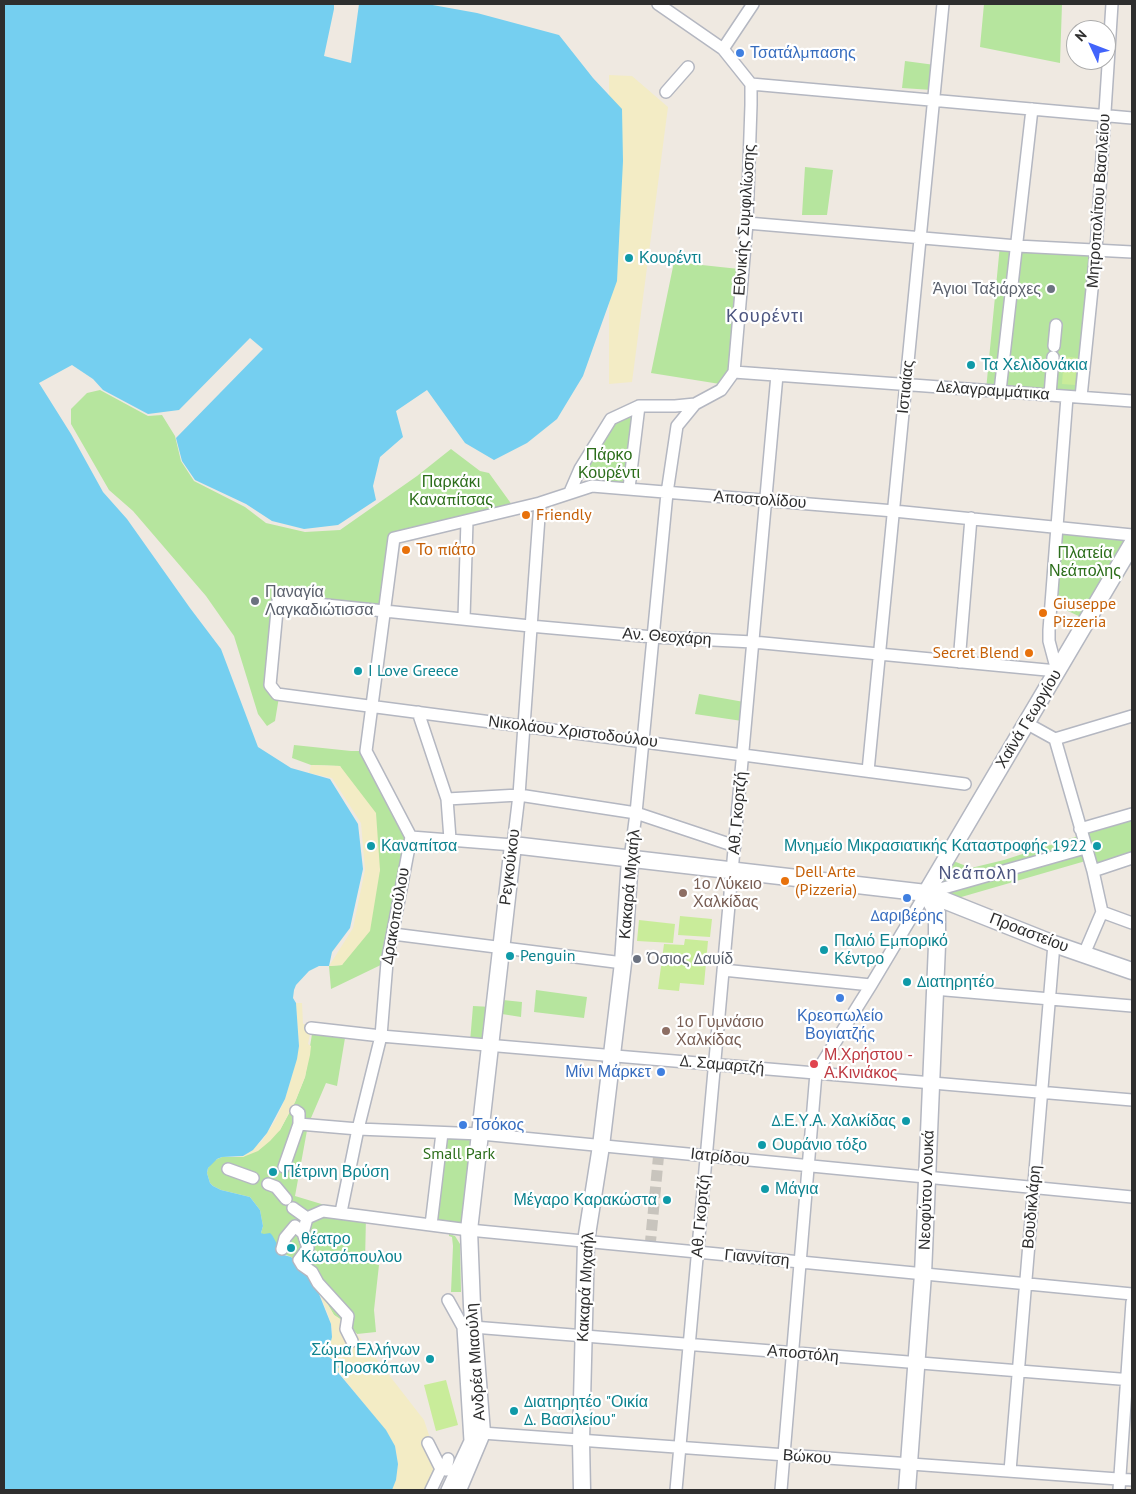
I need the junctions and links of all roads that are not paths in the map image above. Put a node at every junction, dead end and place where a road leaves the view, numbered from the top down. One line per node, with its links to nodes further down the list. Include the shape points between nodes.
1 (658, 4): 5 (street)
2 (753, 4): 5 (street)
3 (943, 4): 9 (street, Ιστιαίας)
4 (1112, 4): 11 (street, Μητροπολίτου Βασιλείου)
5 (723, 49): 7 (street)
6 (688, 68): 8 (street)
7 (750, 84): 9 (street); 13 (street, Εθνικής Συμφιλίωσης)
8 (666, 92)
9 (934, 100): 10 (street); 14 (street, Ιστιαίας)
10 (1032, 109): 11 (street); 15 (street)
11 (1105, 115): 12 (street); 16 (street, Μητροπολίτου Βασιλείου)
12 (1132, 118)
13 (748, 223): 14 (street); 19 (street, Εθνικής Συμφιλίωσης)
14 (920, 238): 15 (street); 21 (street, Ιστιαίας)
15 (1017, 246): 16 (street); 22 (street)
16 (1096, 250): 17 (street); 25 (street, Μητροπολίτου Βασιλείου)
17 (1132, 252)
18 (1056, 325): 23 (street)
19 (734, 372): 20 (street, Δελαγραμμάτικα); 27 (street, via 721,390)
20 (777, 375): 21 (street, Δελαγραμμάτικα); 32 (street, Αθ. Γκορτζή)
21 (906, 384): 22 (street, Δελαγραμμάτικα); 34 (street, Ιστιαίας)
22 (1000, 391): 23 (street, Δελαγραμμάτικα)
23 (1050, 395): 24 (street, Δελαγραμμάτικα)
24 (1067, 396): 25 (street, Δελαγραμμάτικα); 37 (street)
25 (1081, 397): 26 (street, Δελαγραμμάτικα)
26 (1132, 401)
27 (695, 404): 28 (street); 31 (street, Κακαρά Μιχαήλ, via 677,426)
28 (639, 406): 29 (street); 30 (street, via 611,419 580,469)
29 (629, 488): 30 (street, Αποστολίδου, via 592,486); 31 (street, Αποστολίδου)
30 (570, 492): 33 (street, Αποστολίδου)
31 (667, 493): 32 (street, Αποστολίδου); 43 (street, Κακαρά Μιχαήλ)
32 (766, 500): 34 (street, Αποστολίδου); 44 (street, Αθ. Γκορτζή)
33 (540, 503): 36 (street, Αποστολίδου); 42 (street, Ρεγκούκου)
34 (894, 511): 35 (street, Αποστολίδου); 45 (street, Ιστιαίας)
35 (971, 518): 37 (street, Αποστολίδου); 46 (street)
36 (468, 521): 40 (street, Αποστολίδου, via 394,538); 41 (street)
37 (1056, 526): 38 (street, Αποστολίδου); 47 (street, via 1049,641)
38 (1132, 535)
39 (1132, 544): 47 (main road, Χαϊνά Γεωργίου)
40 (385, 610): 41 (street, Αν. Θεοχάρη); 48 (street, Αν. Θεοχάρη, via 278,600); 49 (street)
41 (464, 618): 42 (street, Αν. Θεοχάρη)
42 (530, 626): 43 (street, Αν. Θεοχάρη); 53 (street, Ρεγκούκου)
43 (653, 637): 44 (street, Αν. Θεοχάρη); 55 (street, Κακαρά Μιχαήλ)
44 (753, 642): 45 (street, Αν. Θεοχάρη); 56 (street, Αθ. Γκορτζή)
45 (880, 654): 46 (street, Αν. Θεοχάρη); 57 (street, Ιστιαίας)
46 (959, 662): 47 (street, Αν. Θεοχάρη)
47 (1057, 671): 52 (main road, Χαϊνά Γεωργίου)
48 (274, 689): 49 (street, Νικολάου Χριστοδούλου)
49 (370, 706): 50 (street, Νικολάου Χριστοδούλου); 64 (street, via 366,751)
50 (418, 712): 53 (street, Νικολάου Χριστοδούλου); 60 (street)
51 (1132, 716): 54 (street)
52 (1026, 723): 54 (street); 73 (main road, Χαϊνά Γεωργίου)
53 (524, 726): 55 (street, Νικολάου Χριστοδούλου); 59 (street, Ρεγκούκου)
54 (1055, 739): 63 (street)
55 (644, 741): 56 (street, Νικολάου Χριστοδούλου); 61 (street, Κακαρά Μιχαήλ)
56 (743, 754): 57 (street, Νικολάου Χριστοδούλου); 67 (street, Αθ. Γκορτζή)
57 (868, 771): 58 (street, Νικολάου Χριστοδούλου)
58 (965, 784)
59 (519, 795): 60 (street); 61 (street); 66 (street, Ρεγκούκου)
60 (447, 799): 65 (street)
61 (636, 813): 67 (street); 70 (street, Κακαρά Μιχαήλ)
62 (1132, 814): 63 (street)
63 (1080, 829): 68 (street)
64 (411, 837): 65 (street); 76 (street, Δρακοπούλου)
65 (450, 840): 66 (street)
66 (513, 845): 70 (main road, Προαστείου); 78 (main road, Ρεγκούκου)
67 (735, 846): 71 (street, Αθ. Γκορτζή)
68 (1085, 848): 72 (street); 73 (street)
69 (1132, 858): 72 (street)
70 (630, 859): 71 (main road, Προαστείου); 80 (main road, Κακαρά Μιχαήλ)
71 (732, 871): 73 (main road, Προαστείου); 81 (street, Αθ. Γκορτζή)
72 (1093, 871): 74 (street)
73 (926, 893): 77 (main road, Προαστείου); 83 (street); 84 (main road, Νεοφύτου Λουκά, via 937,913)
74 (1102, 912): 75 (street); 79 (street)
75 (1132, 923)
76 (393, 934): 78 (street); 88 (street, Δρακοπούλου, via 387,962)
77 (1054, 944): 79 (main road, Προαστείου); 85 (street, Βουδικλάρη)
78 (501, 948): 80 (street); 89 (main road, Ρεγκούκου)
79 (1084, 954): 82 (main road, Προαστείου)
80 (623, 963): 90 (main road, Κακαρά Μιχαήλ)
81 (723, 970): 83 (street); 91 (street, Αθ. Γκορτζή)
82 (1132, 971)
83 (871, 985): 92 (street)
84 (934, 989): 85 (street); 93 (main road, Νεοφύτου Λουκά)
85 (1050, 998): 86 (street); 94 (street, Βουδικλάρη)
86 (1132, 1006)
87 (311, 1028): 88 (street, Δ. Σαμαρτζή)
88 (381, 1036): 89 (street, Δ. Σαμαρτζή); 98 (street, Δρακοπούλου)
89 (491, 1046): 90 (street, Δ. Σαμαρτζή); 100 (main road, Ρεγκούκου)
90 (612, 1056): 91 (street, Δ. Σαμαρτζή); 101 (main road, Κακαρά Μιχαήλ)
91 (715, 1065): 92 (street, Δ. Σαμαρτζή); 102 (street, Αθ. Γκορτζή)
92 (816, 1074): 93 (street, Δ. Σαμαρτζή); 103 (street)
93 (931, 1083): 94 (street, Δ. Σαμαρτζή); 105 (main road, Νεοφύτου Λουκά)
94 (1042, 1093): 95 (street, Δ. Σαμαρτζή); 107 (street, Βουδικλάρη)
95 (1132, 1100)
96 (296, 1111): 97 (street)
97 (304, 1124): 98 (street, Ιατρίδου); 110 (street, via 272,1186)
98 (358, 1129): 99 (street, Ιατρίδου); 109 (street, Δρακοπούλου)
99 (442, 1133): 100 (street, Ιατρίδου); 111 (street)
100 (482, 1134): 101 (street, Ιατρίδου); 112 (main road, Ρεγκούκου)
101 (601, 1146): 102 (street, Ιατρίδου); 114 (main road, Κακαρά Μιχαήλ)
102 (706, 1156): 103 (street, Ιατρίδου); 116 (street, Αθ. Γκορτζή)
103 (808, 1166): 105 (street, Ιατρίδου); 117 (street)
104 (235, 1169): 106 (street)
105 (927, 1177): 107 (street, Ιατρίδου); 118 (main road, Νεοφύτου Λουκά)
106 (253, 1178)
107 (1034, 1188): 108 (street, Ιατρίδου); 119 (street, Βουδικλάρη)
108 (1132, 1197)
109 (340, 1212): 110 (street, Γιαννίτση, via 324,1210); 111 (street, Γιαννίτση)
110 (307, 1218): 113 (street)
111 (431, 1225): 112 (street, Γιαννίτση)
112 (470, 1230): 114 (street, Γιαννίτση); 123 (main road, Ανδρέα Μιαούλη)
113 (303, 1233): 115 (street, via 296,1226 285,1238); 125 (street, via 308,1248 299,1260 348,1316 346,1329)
114 (586, 1241): 116 (street, Γιαννίτση); 124 (main road, Κακαρά Μιχαήλ)
115 (282, 1249)
116 (698, 1252): 117 (street, Γιαννίτση); 126 (street, Αθ. Γκορτζή)
117 (800, 1262): 118 (street, Γιαννίτση); 127 (street)
118 (923, 1274): 119 (street, Γιαννίτση); 128 (main road, Νεοφύτου Λουκά)
119 (1025, 1284): 120 (street, Γιαννίτση); 129 (street, Βουδικλάρη)
120 (1132, 1294)
121 (448, 1300): 137 (street, via 463,1327 470,1440)
122 (1132, 1302): 130 (street)
123 (473, 1327): 124 (street, Αποστόλη); 131 (main road, Ανδρέα Μιαούλη)
124 (583, 1336): 126 (street, Αποστόλη); 132 (main road, Κακαρά Μιχαήλ)
125 (352, 1341)
126 (690, 1345): 127 (street, Αποστόλη); 134 (street, Αθ. Γκορτζή)
127 (793, 1353): 128 (street, Αποστόλη); 135 (street)
128 (916, 1363): 129 (street, Αποστόλη); 136 (main road, Νεοφύτου Λουκά)
129 (1018, 1371): 130 (street, Αποστόλη); 138 (street, Βουδικλάρη)
130 (1129, 1380): 140 (street)
131 (482, 1434): 132 (street, Βώκου); 143 (main road, Ανδρέα Μιαούλη)
132 (581, 1440): 134 (street, Βώκου); 144 (main road, Κακαρά Μιχαήλ)
133 (428, 1443): 137 (street)
134 (680, 1448): 135 (street, Βώκου); 145 (street, Αθ. Γκορτζή)
135 (784, 1455): 136 (street, Βώκου); 146 (street)
136 (909, 1464): 138 (street, Βώκου); 147 (main road, Νεοφύτου Λουκά)
137 (447, 1468): 141 (street); 142 (street)
138 (1010, 1471): 140 (street, Βώκου)
139 (1132, 1480): 140 (street, Βώκου)
140 (1119, 1484)
141 (431, 1490)
142 (447, 1490)
143 (458, 1490)
144 (582, 1490)
145 (676, 1490)
146 (781, 1490)
147 (907, 1490)

